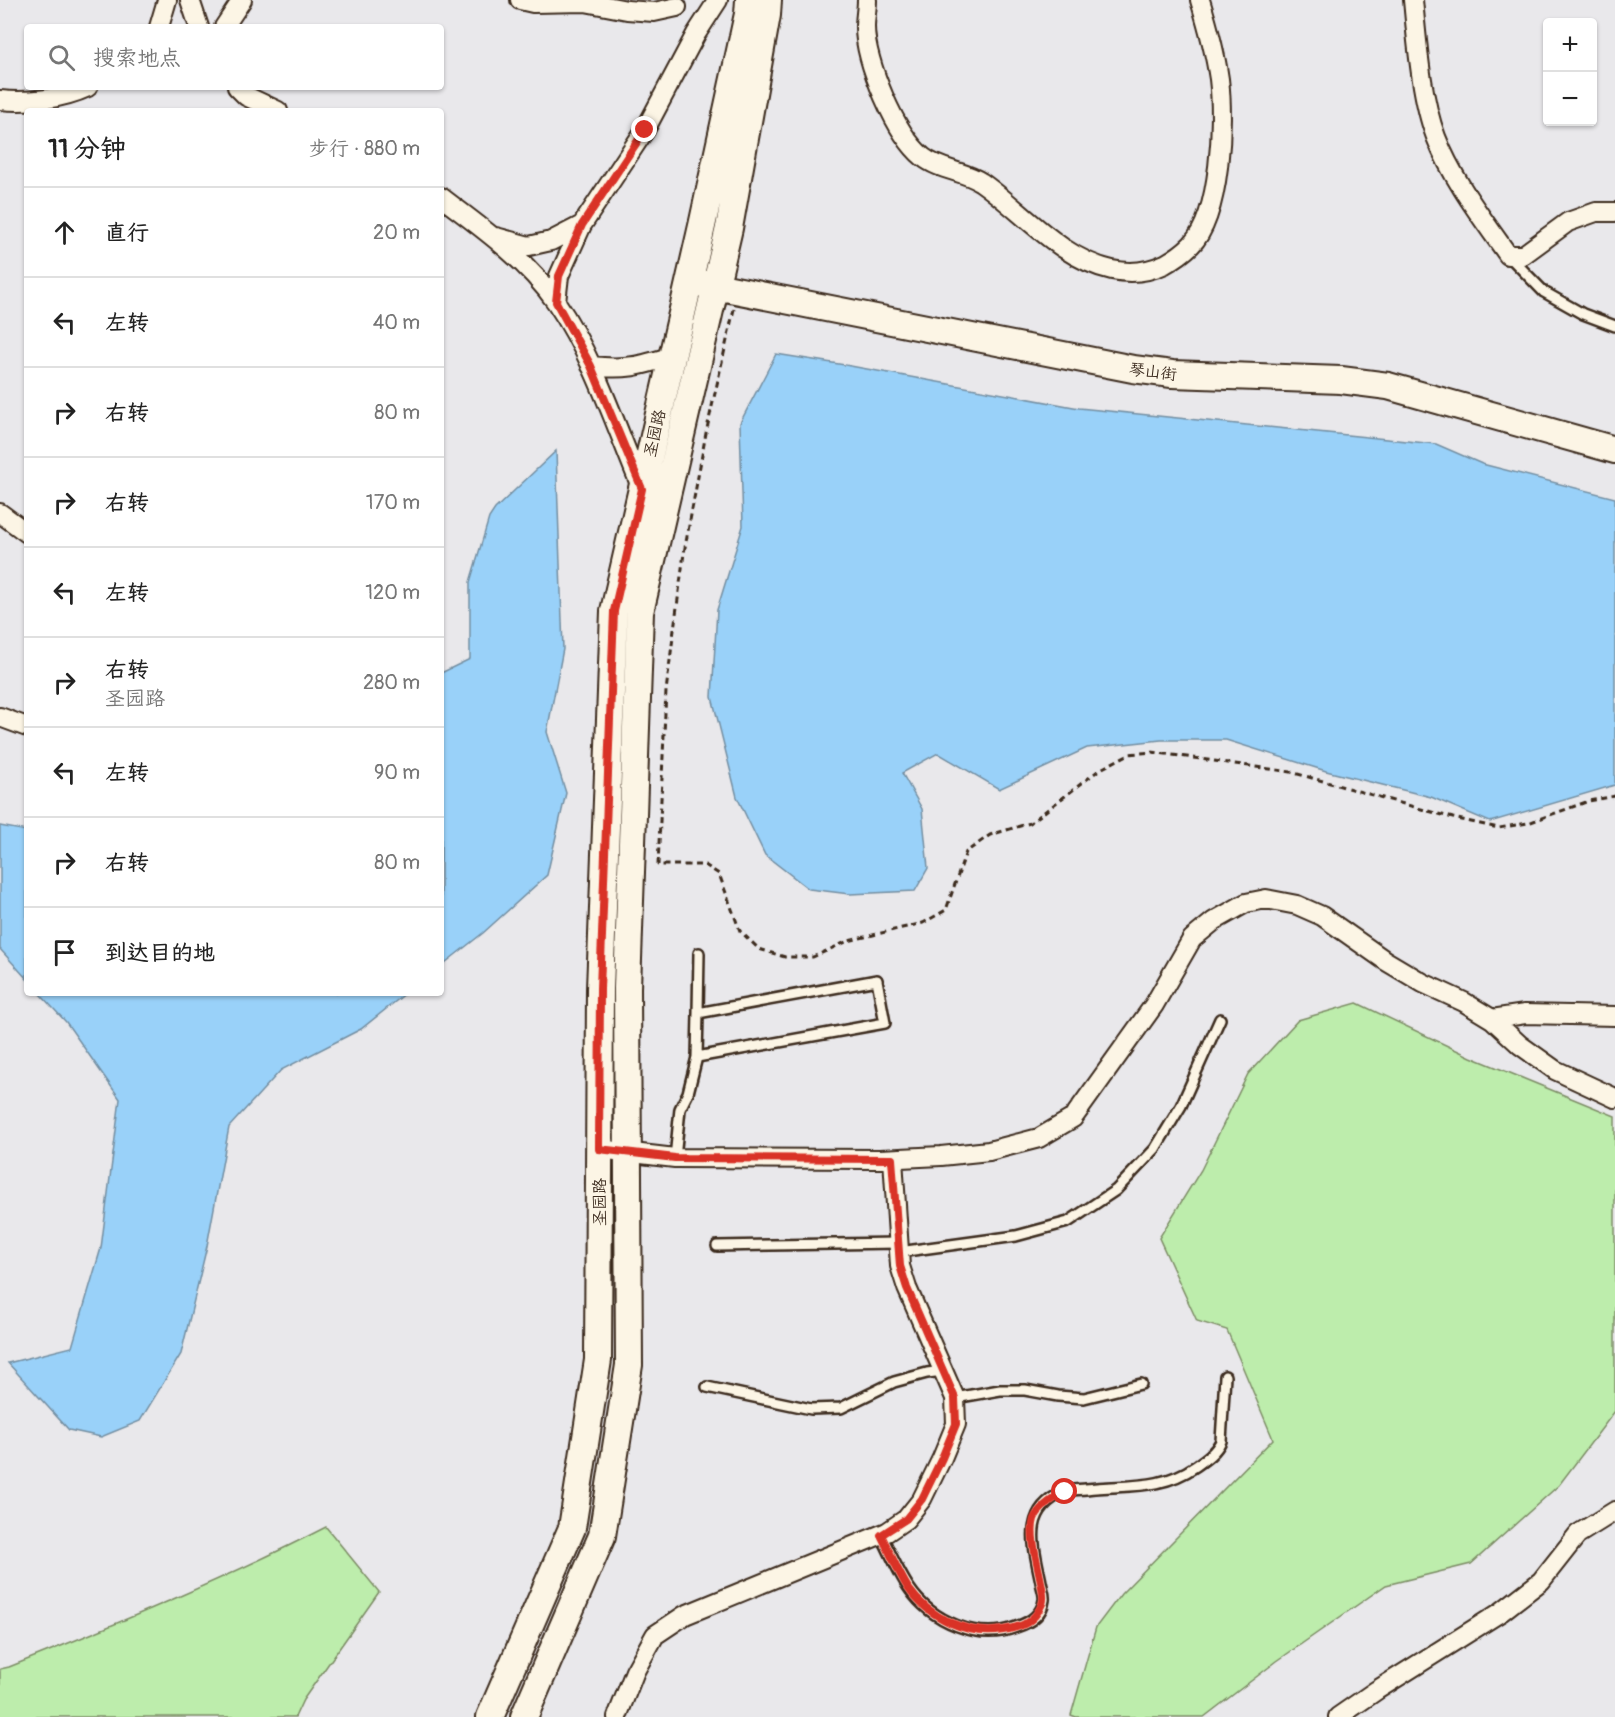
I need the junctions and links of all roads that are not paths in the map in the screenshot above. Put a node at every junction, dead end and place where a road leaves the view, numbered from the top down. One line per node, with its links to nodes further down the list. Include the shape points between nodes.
1 (167, 0): 12 (street)
2 (190, 0): 13 (street)
3 (242, 0): 14 (street)
4 (520, 0): 11 (street, via 585,2 654,12)
5 (718, 0): 21 (street, via 645,130)
6 (749, 0): 24 (street, 圣园路)
7 (768, 0): 25 (street, 圣园路, via 729,228)
8 (867, 0): 9 (street, via 865,28 874,71 892,114 924,158 980,181 1040,230 1091,264 1135,273 1173,260 1192,244 1214,193 1219,164 1219,81)
9 (1200, 0)
10 (1413, 0): 23 (street, via 1424,88 1436,136 1456,177)
11 (677, 7)
12 (160, 24)
13 (199, 24)
14 (226, 24)
15 (77, 90): 17 (street, via 49,98)
16 (240, 90): 18 (street)
17 (0, 100)
18 (272, 108)
19 (444, 199): 22 (street)
20 (1615, 212): 23 (street, via 1596,212 1568,222 1523,255)
21 (582, 225): 22 (street, via 551,241 529,246); 26 (street, via 559,276)
22 (494, 237): 26 (street)
23 (1508, 255): 27 (lane, via 1544,292)
24 (689, 282): 25 (street, 琴山街); 28 (street, 圣园路)
25 (727, 288): 30 (street, 琴山街, via 1133,369 1388,386); 44 (street, 圣园路, via 640,612 627,988)
26 (556, 302): 29 (street)
27 (1615, 326)
28 (672, 356): 29 (street, via 635,367); 31 (street, 圣园路)
29 (591, 366): 31 (street)
30 (1615, 450)
31 (642, 489): 43 (street, 圣园路, via 614,611 600,989)
32 (0, 513): 33 (street)
33 (24, 531)
34 (0, 717): 35 (street)
35 (24, 726)
36 (699, 953): 37 (lane)
37 (698, 1013): 41 (lane); 41 (lane, via 877,980 885,1023)
38 (1615, 1016): 40 (street, via 1525,1014)
39 (1220, 1019): 48 (lane, via 1181,1106 1155,1149 1116,1190 1068,1222 1016,1236)
40 (1492, 1019): 42 (street, via 1554,1070); 46 (street, via 1386,961 1322,916 1297,905 1266,899 1246,903 1192,939 1154,1005 1073,1118 1039,1138 989,1151)
41 (697, 1057): 45 (lane, via 680,1108)
42 (1615, 1098)
43 (599, 1149): 44 (street); 56 (street, 圣园路, via 598,1360 572,1528)
44 (628, 1151): 45 (street); 57 (street, 圣园路, via 629,1365 602,1536)
45 (675, 1158): 46 (street)
46 (892, 1159): 48 (street)
47 (717, 1246): 48 (lane)
48 (899, 1247): 49 (street, via 907,1288)
49 (943, 1371): 52 (lane, via 894,1382 841,1408 811,1409); 53 (street)
50 (1225, 1377): 55 (lane, via 1221,1441 1218,1449 1202,1462 1181,1476 1157,1483 1065,1492 1048,1502 1035,1517 1033,1533 1044,1601 1035,1619 991,1632 966,1629 946,1621 909,1588)
51 (1141, 1384): 53 (lane, via 1084,1398 1000,1390)
52 (707, 1387)
53 (955, 1398): 55 (street, via 956,1424 922,1499 906,1519)
54 (1615, 1511): 59 (street, via 1578,1534 1541,1581 1501,1612)
55 (881, 1535): 58 (street, via 685,1615 655,1635 635,1671)
56 (490, 1717)
57 (525, 1717)
58 (617, 1717)
59 (1338, 1717)

